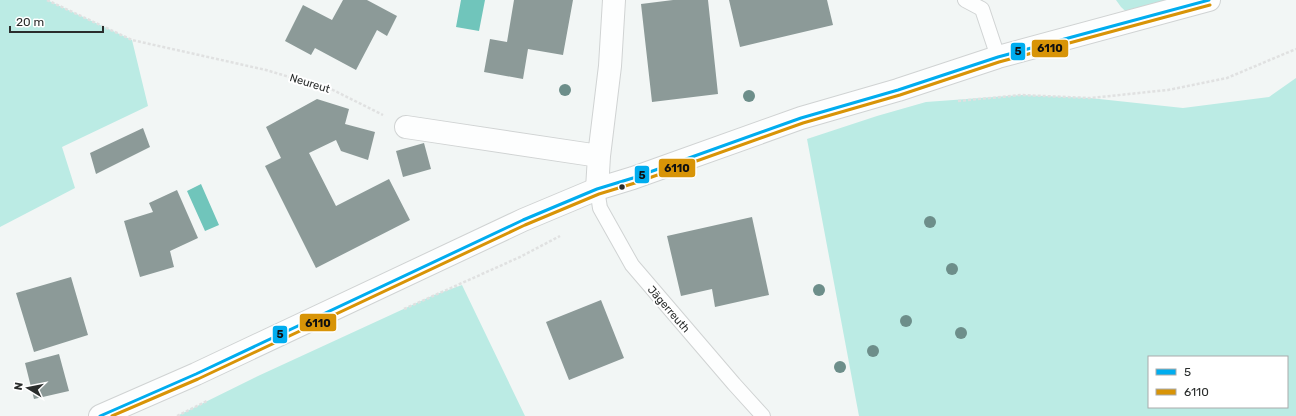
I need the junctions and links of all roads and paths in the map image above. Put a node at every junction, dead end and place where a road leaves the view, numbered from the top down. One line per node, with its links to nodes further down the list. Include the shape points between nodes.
1 (46, 0): 8 (path, Neureut, via 132,40 266,70 334,90)
2 (614, 0): 9 (street, via 610,66)
3 (965, 0): 6 (lane, via 982,9)
4 (1209, 0): 6 (street)
5 (1296, 49): 7 (path, via 1227,78 1168,90 1090,98 1022,96)
6 (998, 57): 10 (street, via 898,90 800,118)
7 (970, 100)
8 (406, 127): 9 (street)
9 (599, 156): 10 (street)
10 (597, 189): 14 (street, via 523,220 196,374); 16 (lane, Jägerreuth, via 600,208 632,265)
11 (565, 234): 12 (path)
12 (399, 311)
13 (211, 399): 15 (path)
14 (100, 416)
15 (177, 416)
16 (763, 416)

